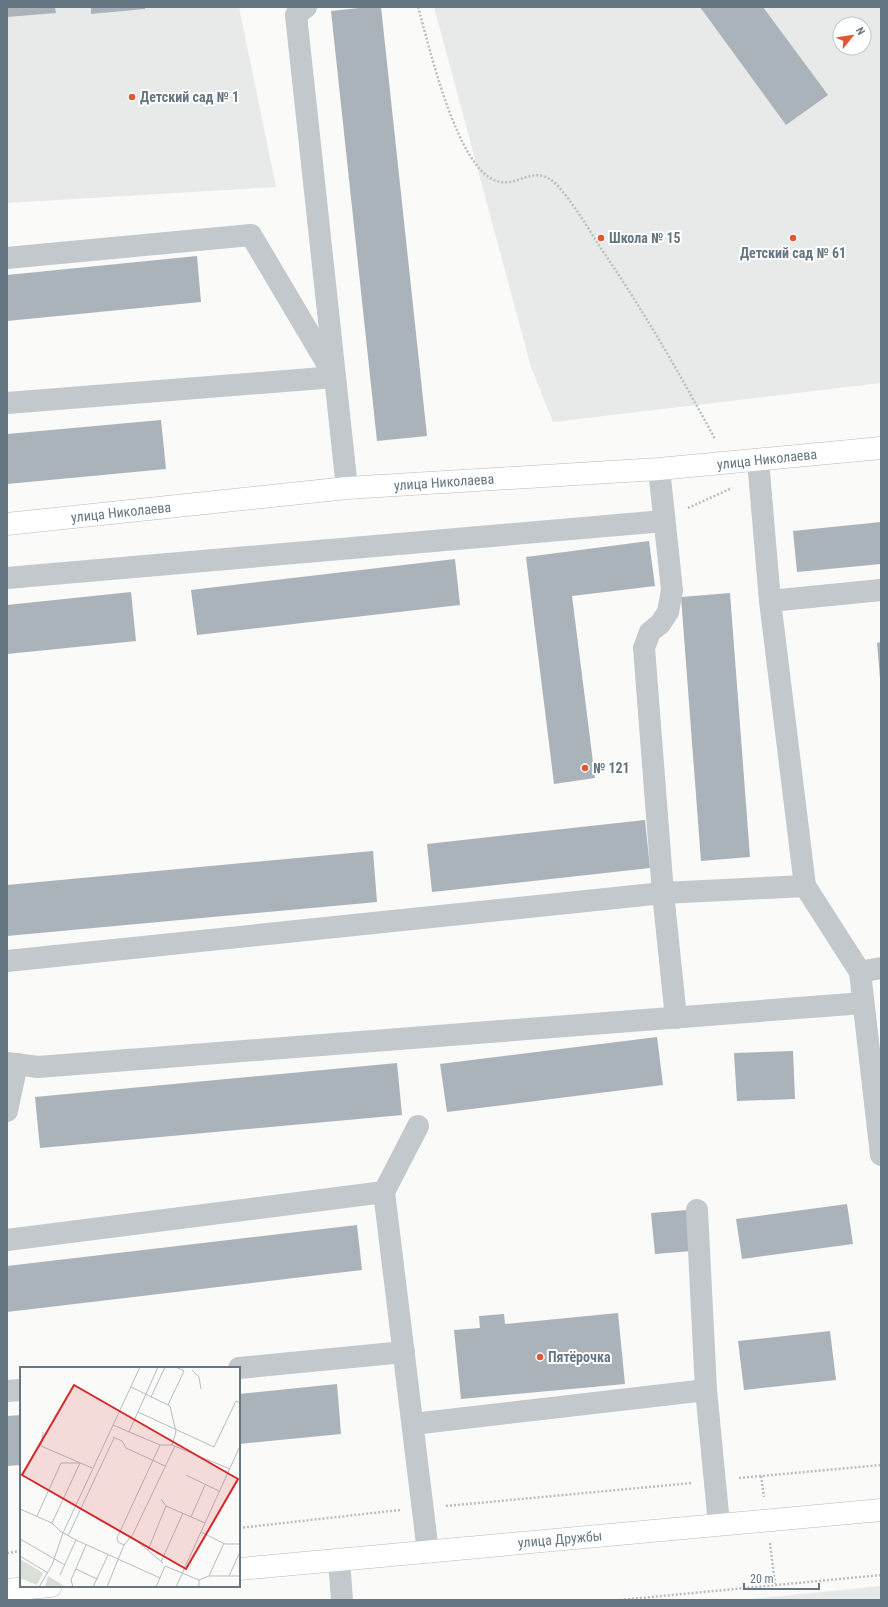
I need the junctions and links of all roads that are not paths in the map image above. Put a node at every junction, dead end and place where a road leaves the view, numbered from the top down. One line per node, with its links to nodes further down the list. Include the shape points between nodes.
1 (306, 7): 3 (lane, via 296,15)
2 (7, 258): 3 (lane, via 251,235)
3 (335, 377): 4 (lane); 8 (lane)
4 (7, 403)
5 (881, 448): 6 (main road, улица Николаева)
6 (758, 460): 7 (main road, улица Николаева); 13 (lane)
7 (659, 469): 8 (main road, улица Николаева); 9 (lane)
8 (347, 488): 10 (main road, улица Николаева)
9 (664, 521): 11 (lane); 15 (lane, via 672,590 668,612 660,624 650,632 644,648)
10 (7, 524)
11 (7, 578)
12 (881, 590): 13 (lane)
13 (770, 601): 14 (lane)
14 (805, 886): 15 (lane); 18 (lane)
15 (663, 893): 16 (lane); 20 (lane)
16 (7, 962)
17 (881, 968): 18 (lane)
18 (860, 972): 19 (lane)
19 (862, 1003): 20 (lane); 24 (lane)
20 (676, 1018): 21 (lane, via 38,1067)
21 (12, 1064): 22 (lane)
22 (7, 1111)
23 (418, 1126): 25 (lane)
24 (881, 1155)
25 (384, 1192): 27 (lane); 28 (lane)
26 (697, 1210): 31 (lane)
27 (7, 1240)
28 (404, 1352): 29 (lane); 33 (lane)
29 (240, 1368)
30 (20, 1390): 32 (lane)
31 (706, 1390): 33 (lane); 35 (lane)
32 (7, 1392)
33 (413, 1424): 36 (lane)
34 (881, 1510): 35 (main road, улица Дружбы)
35 (719, 1524): 36 (main road, улица Дружбы)
36 (428, 1552): 37 (main road, улица Дружбы)
37 (339, 1560): 38 (main road, улица Дружбы); 41 (lane)
38 (240, 1569)
39 (40, 1587): 40 (main road)
40 (7, 1590)
41 (342, 1600)

